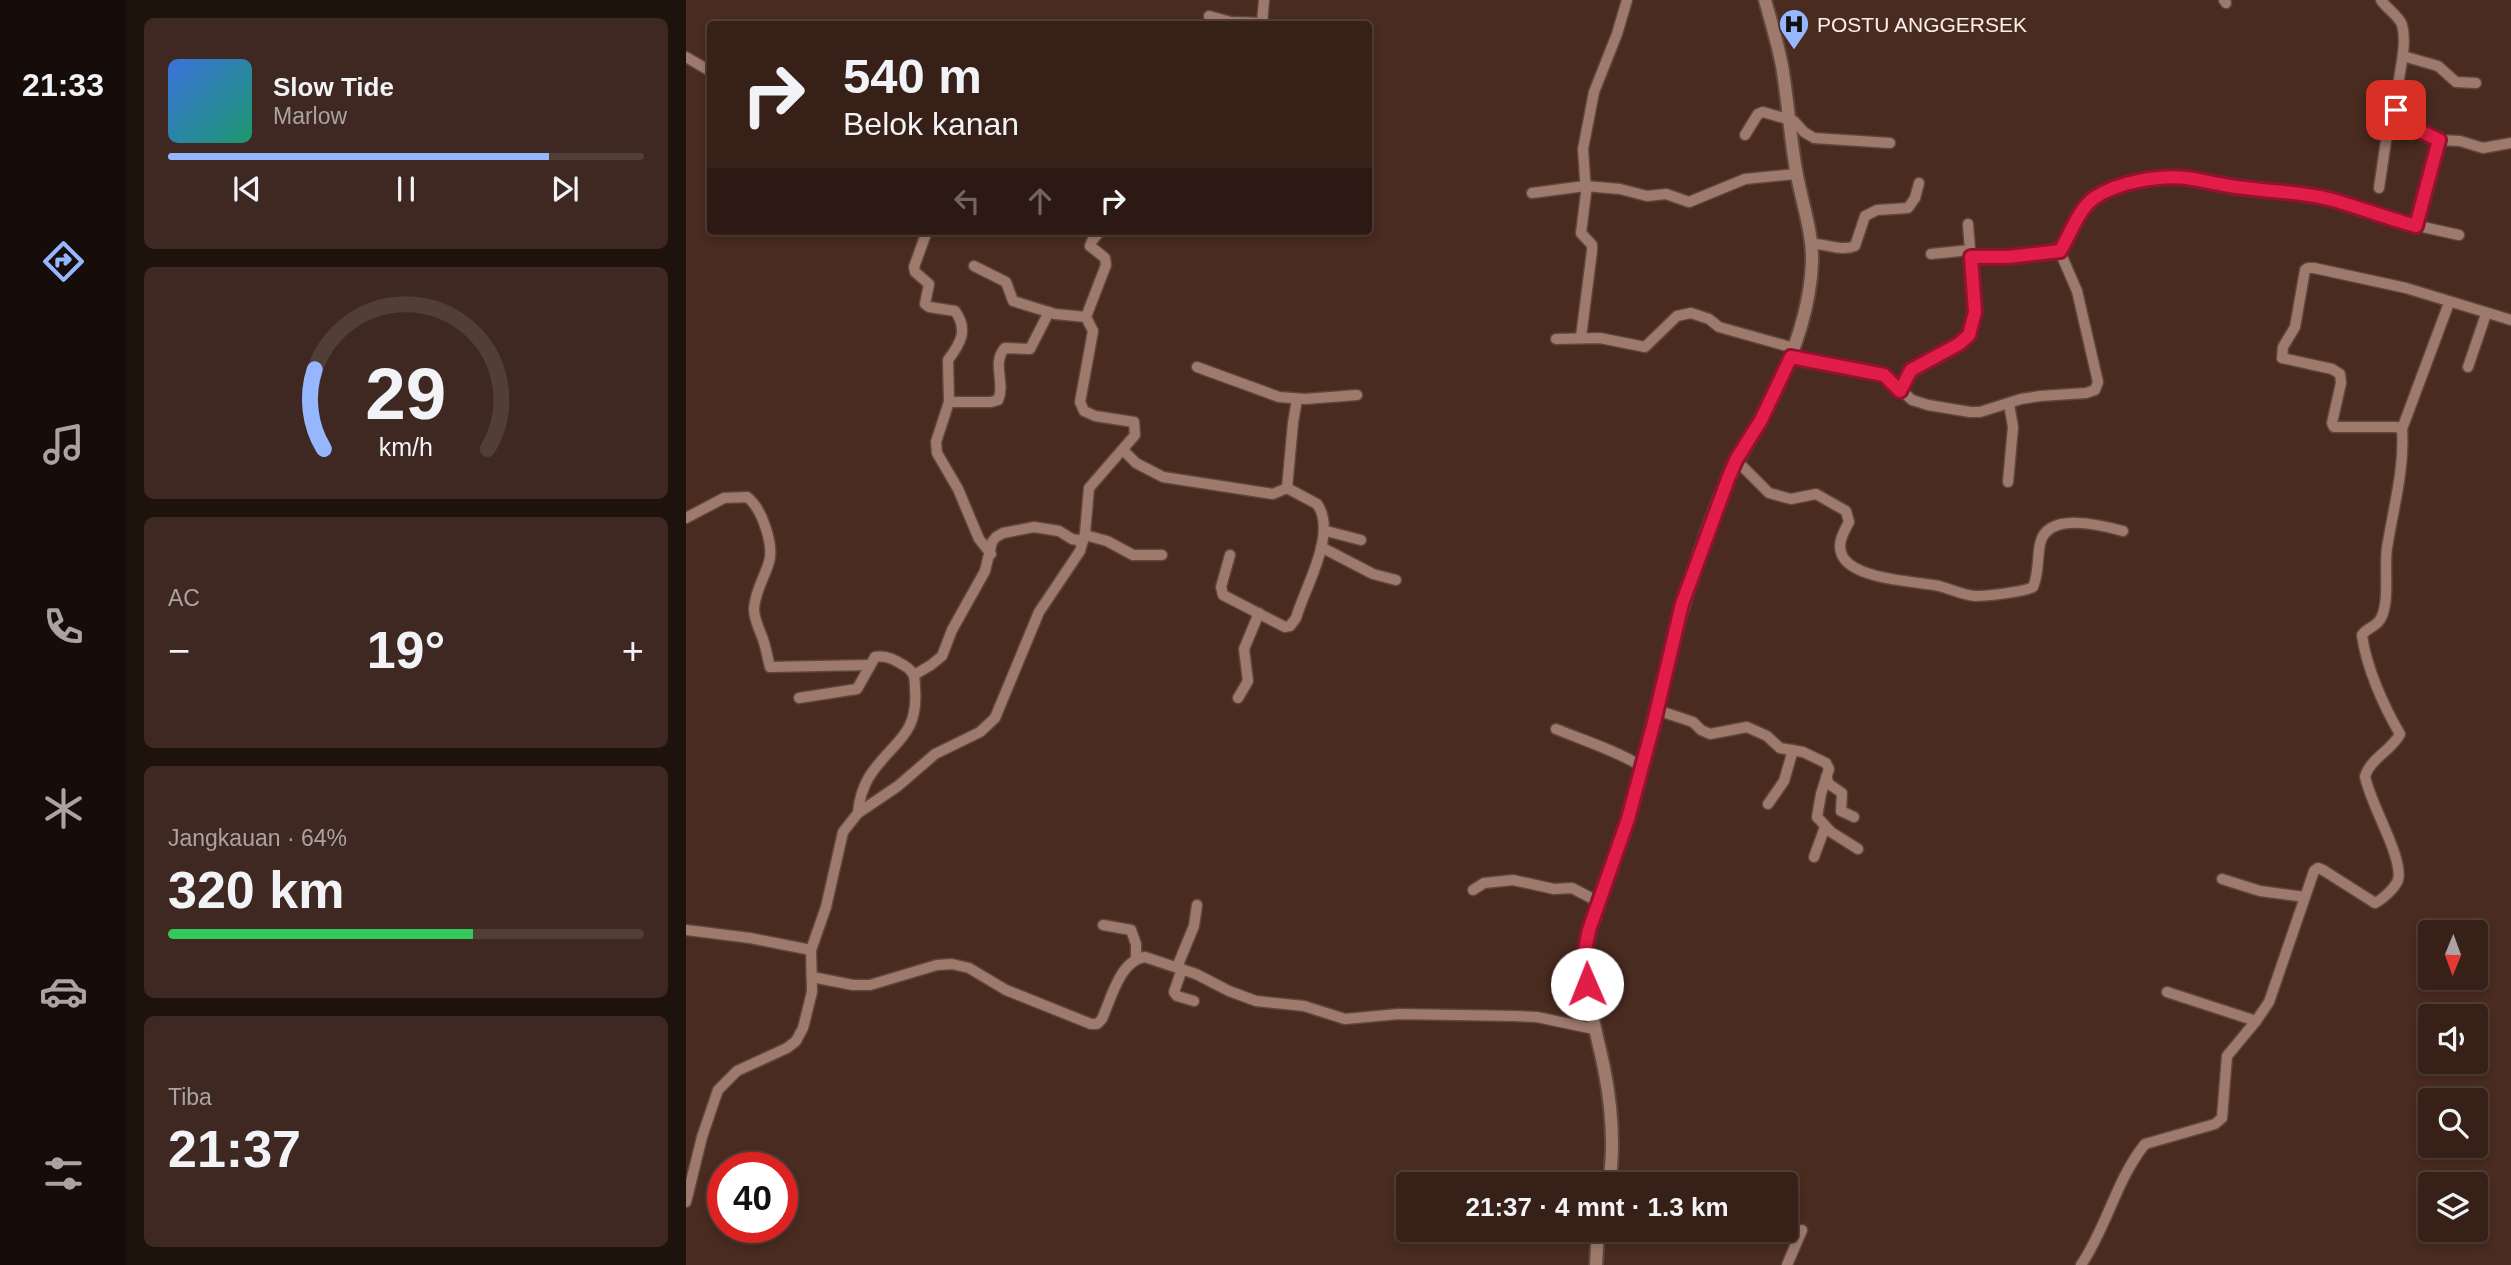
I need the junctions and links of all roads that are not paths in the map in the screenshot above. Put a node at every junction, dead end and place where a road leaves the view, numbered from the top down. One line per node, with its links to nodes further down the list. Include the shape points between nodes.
1 (1264, 0): 7 (street)
2 (1627, 0): 20 (street, via 1594,92 1583,149)
3 (1765, 0): 13 (street, via 1782,65)
4 (2381, 0): 8 (street, via 2402,25)
5 (1209, 16): 6 (street)
6 (1223, 21)
7 (1262, 21)
8 (2403, 56): 11 (street, via 2438,66 2456,82); 12 (street)
9 (686, 57): 10 (street)
10 (707, 69)
11 (2476, 83)
12 (2397, 117): 15 (street); 21 (street, via 2387,134)
13 (1788, 119): 14 (street, via 1761,113); 16 (street, via 1815,138); 18 (street)
14 (1745, 135)
15 (2439, 140): 17 (street, via 2483,148); 24 (street)
16 (1890, 143)
17 (2511, 143)
18 (1796, 174): 20 (street, via 1745,180 1689,202 1666,194 1647,196); 28 (street)
19 (1919, 183): 28 (street, via 1908,208 1877,210 1865,216 1855,247)
20 (1585, 186): 22 (street); 38 (street, via 1581,233 1592,251)
21 (2379, 188)
22 (1532, 193)
23 (1968, 224): 31 (street)
24 (2416, 226): 27 (street); 29 (street, via 2328,199 2173,178 2099,195 2082,209)
25 (925, 235): 46 (street, via 914,271 929,284 925,304 954,311 961,323 959,342 948,360)
26 (1096, 235): 36 (street, via 1090,246 1105,258 1106,265)
27 (2459, 235)
28 (1811, 244): 40 (street, via 1807,303)
29 (2060, 251): 31 (street, via 2014,257); 47 (street, via 2077,291 2097,387 2091,392)
30 (1931, 254): 31 (street)
31 (1970, 254): 43 (street, via 1975,312 1969,335 1911,370)
32 (974, 267): 34 (street, via 1006,282 1013,301)
33 (2449, 303): 35 (street); 48 (street); 48 (street, via 2406,288 2314,268 2305,270 2295,327 2282,358 2340,374 2334,427)
34 (1049, 312): 36 (street); 46 (street, via 1030,349 1005,348 1000,354 998,400)
35 (2487, 314): 37 (street); 42 (street)
36 (1086, 317): 49 (street, via 1093,331 1082,407 1095,416 1134,422 1135,435)
37 (2511, 320)
38 (1581, 337): 39 (street); 40 (street, via 1645,347 1676,316 1691,313)
39 (1556, 339)
40 (1792, 353): 43 (street, via 1884,375); 50 (street, via 1761,420)
41 (1196, 367): 45 (street, via 1279,397)
42 (2468, 367)
43 (1900, 391): 47 (street, via 1928,405 1970,412)
44 (1357, 395): 45 (street)
45 (1297, 399): 52 (street)
46 (949, 402): 59 (street, via 937,453 979,539)
47 (2009, 404): 51 (street, via 2013,427)
48 (2402, 429): 81 (street, via 2384,608 2380,620 2362,635 2391,722 2400,734 2365,776 2397,861 2398,879 2375,903 2318,868)
49 (1123, 450): 52 (street, via 1136,463 1163,477 1273,494); 56 (street, via 1089,488)
50 (1736, 460): 55 (street, via 1769,493 1791,499 1816,494 1846,510 1849,522 1840,548 1846,561 1861,570 1973,596 2033,587 2042,537 2067,523); 68 (street, via 1682,604)
51 (2008, 482)
52 (1287, 488): 54 (street, via 1318,506)
53 (686, 518): 64 (street, via 730,497 747,497 758,507 771,554 757,589 755,617 770,667)
54 (1326, 531): 57 (street); 58 (street)
55 (2123, 531)
56 (1084, 538): 59 (street, via 1028,527 996,537); 60 (street, via 1107,541 1133,555); 74 (street, via 1039,612 995,718 980,732 935,754)
57 (1361, 540)
58 (1321, 547): 62 (street, via 1373,574); 63 (street, via 1293,623 1285,627)
59 (991, 554): 65 (street, via 942,656)
60 (1162, 555)
61 (1230, 555): 63 (street, via 1223,595)
62 (1396, 580)
63 (1259, 613): 67 (street, via 1244,649 1248,681)
64 (869, 665): 65 (street, via 875,657 885,655); 66 (street, via 858,689)
65 (914, 675): 74 (street, via 914,719 871,775)
66 (799, 698)
67 (1238, 698)
68 (1657, 710): 70 (street, via 1693,722 1710,734 1747,727 1780,748); 71 (street)
69 (1556, 729): 71 (street)
70 (1793, 750): 72 (street, via 1826,763); 73 (street, via 1784,781)
71 (1642, 766): 82 (street)
72 (1826, 777): 75 (street, via 1829,785 1842,793 1841,811); 76 (street, via 1816,811)
73 (1768, 804)
74 (858, 813): 86 (street, via 839,840 826,907)
75 (1854, 817)
76 (1825, 827): 77 (street); 78 (street)
77 (1858, 849)
78 (1814, 857)
79 (2222, 879): 81 (street)
80 (1473, 890): 82 (street, via 1484,883 1513,880 1572,888)
81 (2305, 897): 92 (street, via 2275,988)
82 (1599, 902): 93 (street, via 1585,950)
83 (1197, 905): 88 (street)
84 (1103, 925): 87 (street, via 1131,930)
85 (686, 930): 86 (street)
86 (811, 950): 89 (street)
87 (1136, 958): 88 (street); 89 (street, via 1126,966 1097,1024 1015,995 969,968 952,964 870,985)
88 (1180, 968): 91 (street, via 1174,992); 93 (street, via 1256,1001 1304,1006 1345,1019 1399,1014 1514,1016)
89 (811, 977): 95 (street, via 812,992 796,1041 737,1071 718,1090)
90 (2167, 992): 92 (street)
91 (1194, 1001)
92 (2256, 1021): 100 (street, via 2227,1056 2220,1121 2145,1144)
93 (1594, 1029): 94 (street, via 1612,1112)
94 (1611, 1172)
95 (686, 1202)
96 (1802, 1230): 99 (street)
97 (1597, 1242): 98 (street)
98 (1596, 1265)
99 (1787, 1265)
100 (2081, 1265)

